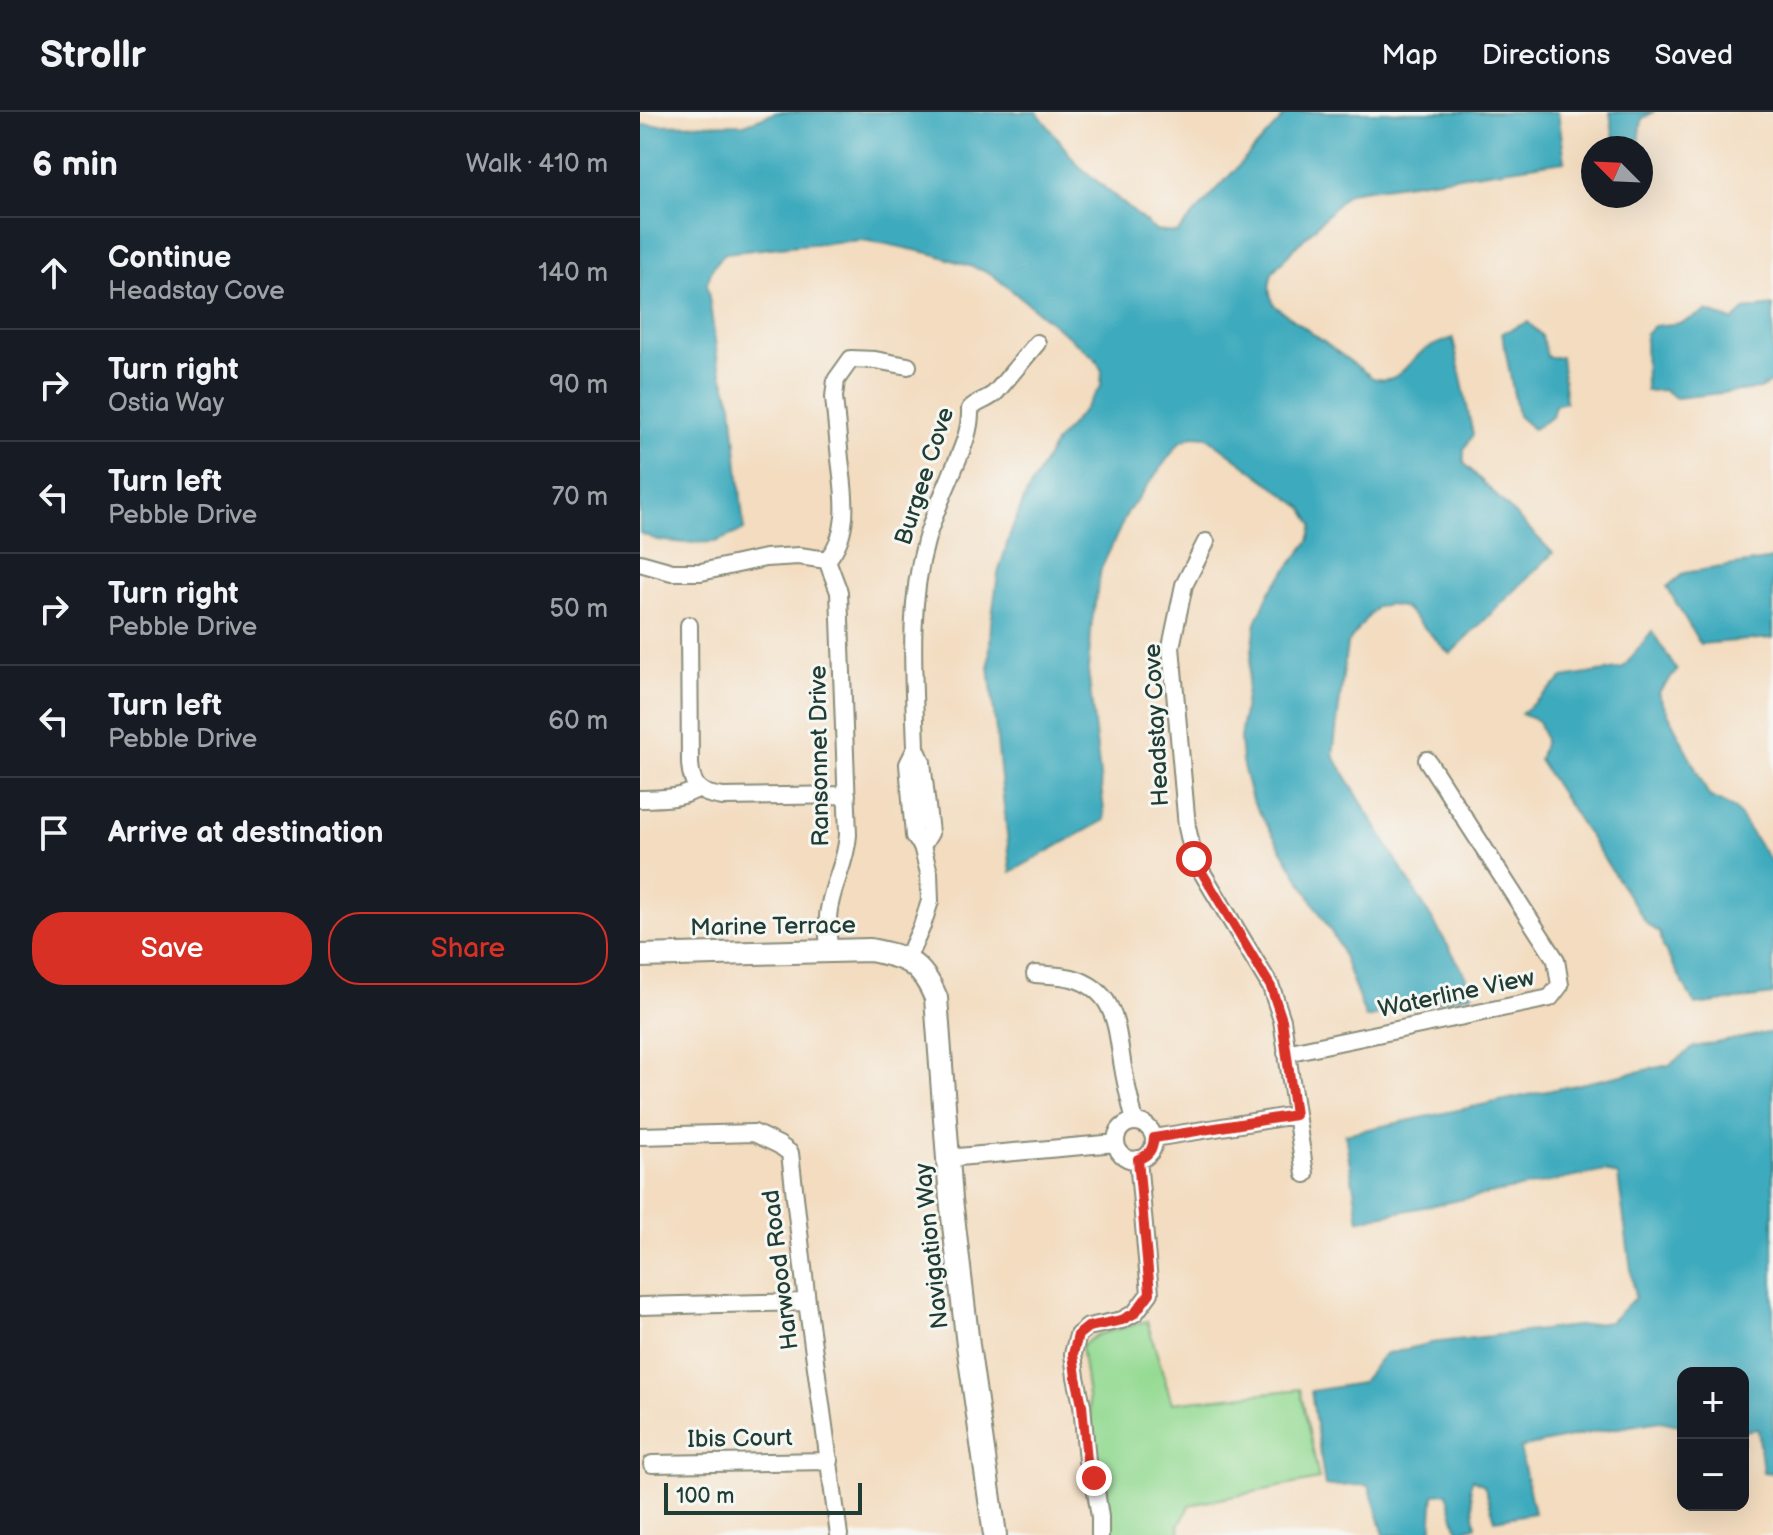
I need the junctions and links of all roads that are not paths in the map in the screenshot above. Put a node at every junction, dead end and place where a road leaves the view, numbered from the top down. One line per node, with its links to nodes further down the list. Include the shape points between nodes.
1 (1037, 343): 13 (street, Burgee Cove, via 991,397 970,409 968,436 926,541 912,637 916,748 930,833 922,846 930,901)
2 (908, 366): 4 (street, via 851,359 836,380 846,506 839,541)
3 (1206, 542): 15 (street, Headstay Cove, via 1184,585 1171,647 1187,827 1194,859 1271,987)
4 (827, 560): 5 (street, via 765,558 701,572 672,572); 9 (street, Ransonnet Drive, via 839,592)
5 (640, 563)
6 (689, 625): 8 (street, via 690,764)
7 (1427, 760): 15 (street, Waterline View, via 1556,960 1560,985 1550,998)
8 (698, 788): 9 (street, via 723,797); 10 (street, via 675,798)
9 (847, 795): 11 (street, Ransonnet Drive, via 847,853 829,906)
10 (640, 799)
11 (829, 950): 12 (street, Marine Terrace); 13 (street, Marine Terrace, via 870,950)
12 (640, 956)
13 (906, 961): 21 (street, Navigation Way, via 919,969 936,998)
14 (1035, 974): 17 (street, via 1071,978 1106,1000 1117,1023)
15 (1286, 1053): 16 (street, Headstay Cove)
16 (1295, 1115): 19 (street); 23 (street, Headstay Cove)
17 (1135, 1122): 19 (street, via 1148,1127); 20 (street, via 1123,1126)
18 (640, 1136): 24 (street, Harwood Road, via 754,1133 790,1153)
19 (1154, 1138): 22 (street, via 1152,1149)
20 (1116, 1143): 21 (street); 22 (street, via 1123,1155)
21 (947, 1158): 29 (street, Navigation Way)
22 (1138, 1159): 30 (street, via 1150,1293 1135,1313 1088,1327 1078,1335 1073,1354)
23 (1305, 1174)
24 (807, 1302): 25 (street); 26 (street, Harwood Road)
25 (640, 1306)
26 (830, 1461): 27 (street, Ibis Court); 28 (street, Harwood Road)
27 (652, 1464)
28 (839, 1535)
29 (995, 1535)
30 (1100, 1535)

